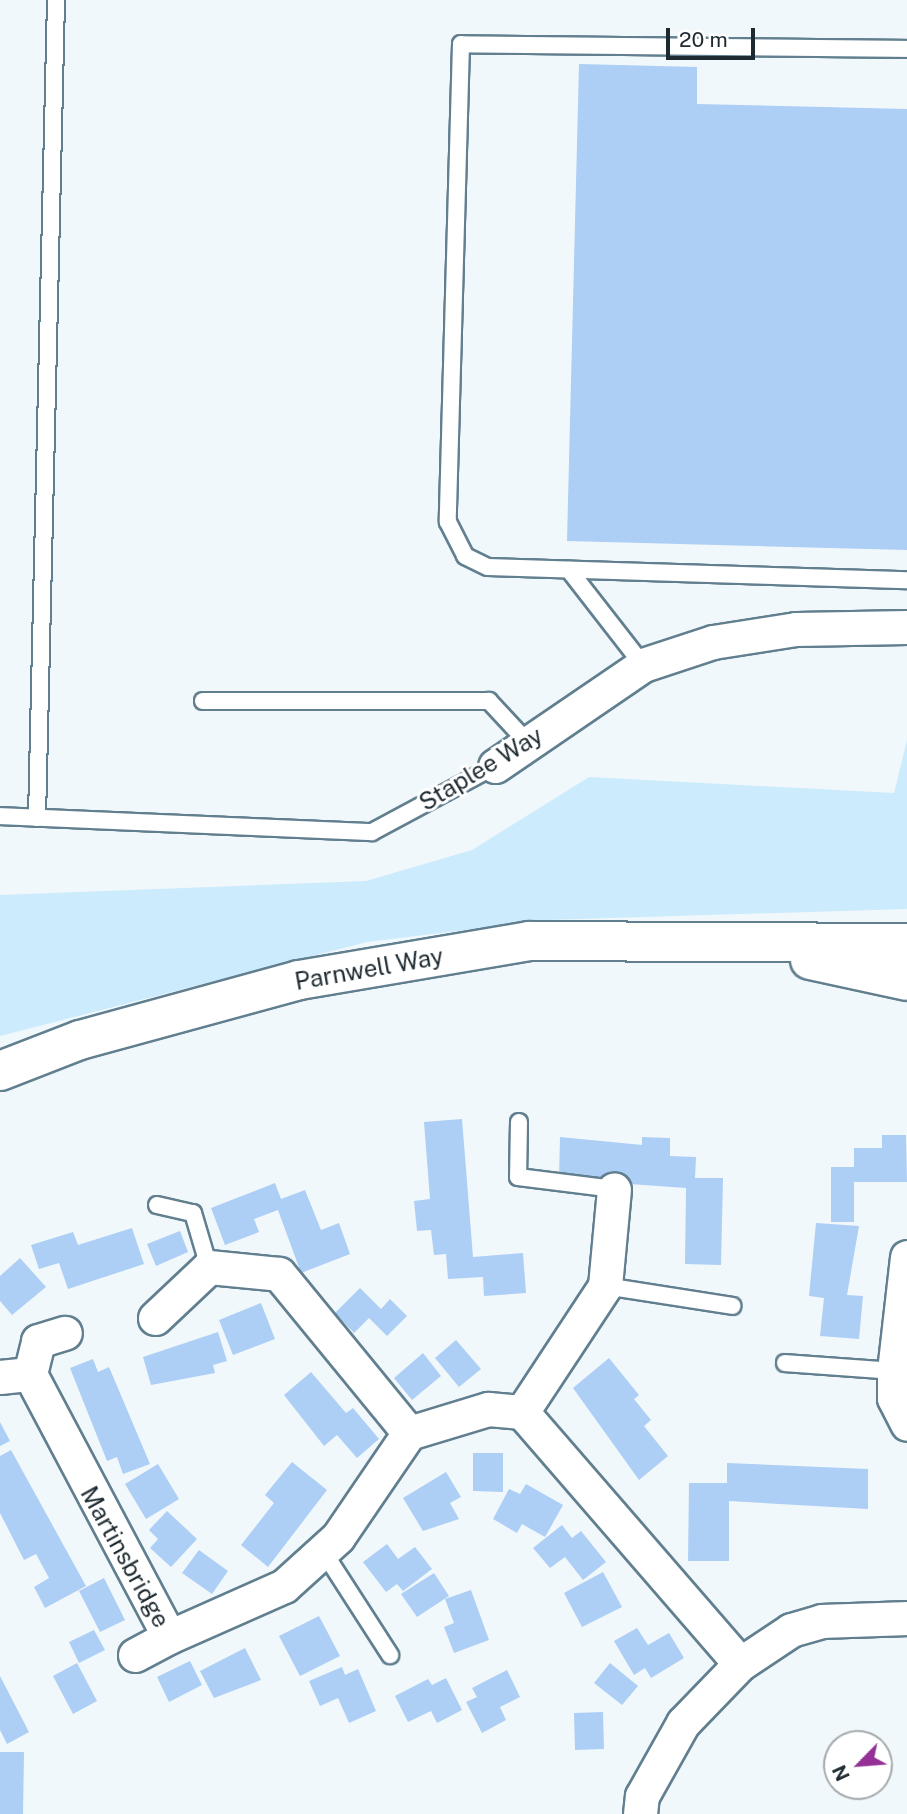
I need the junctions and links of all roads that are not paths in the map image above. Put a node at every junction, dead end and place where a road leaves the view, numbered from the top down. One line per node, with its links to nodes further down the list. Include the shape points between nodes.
1 (56, 0): 11 (lane)
2 (907, 48): 3 (lane, via 461,44 449,522 465,556 488,567)
3 (569, 570): 4 (lane); 6 (lane)
4 (907, 580)
5 (907, 626): 6 (street, Staplee Way, via 796,629 713,642)
6 (643, 665): 8 (street, Staplee Way)
7 (204, 701): 8 (lane, via 489,701)
8 (528, 743): 9 (street, Staplee Way)
9 (495, 766): 11 (lane, Staplee Way, via 372,832)
10 (0, 816): 11 (lane, Staplee Way)
11 (37, 818)
12 (907, 943): 13 (street, Parnwell Way)
13 (749, 947): 14 (street, Parnwell Way); 15 (street, Parnwell Way, via 638,937 528,941 299,980 80,1040)
14 (907, 981)
15 (0, 1071)
16 (519, 1122): 17 (lane, via 518,1177)
17 (614, 1189): 21 (street)
18 (157, 1205): 20 (lane, via 193,1213)
19 (907, 1256): 26 (street)
20 (209, 1267): 23 (street); 30 (street, via 279,1274)
21 (605, 1286): 22 (lane); 28 (street)
22 (732, 1306)
23 (155, 1318)
24 (65, 1333): 27 (street, via 38,1341)
25 (785, 1363): 26 (lane)
26 (894, 1370): 29 (street, via 894,1398)
27 (15, 1376): 33 (street, Martinsbridge)
28 (522, 1412): 30 (street, via 488,1409); 36 (street)
29 (907, 1424)
30 (409, 1433): 31 (street, Martinsbridge)
31 (323, 1551): 33 (street, Martinsbridge, via 284,1587); 35 (lane)
32 (907, 1618): 36 (street, via 822,1621 791,1630)
33 (169, 1637): 34 (street)
34 (135, 1655)
35 (390, 1655)
36 (740, 1664): 37 (street, via 683,1723 642,1796)
37 (640, 1814)

